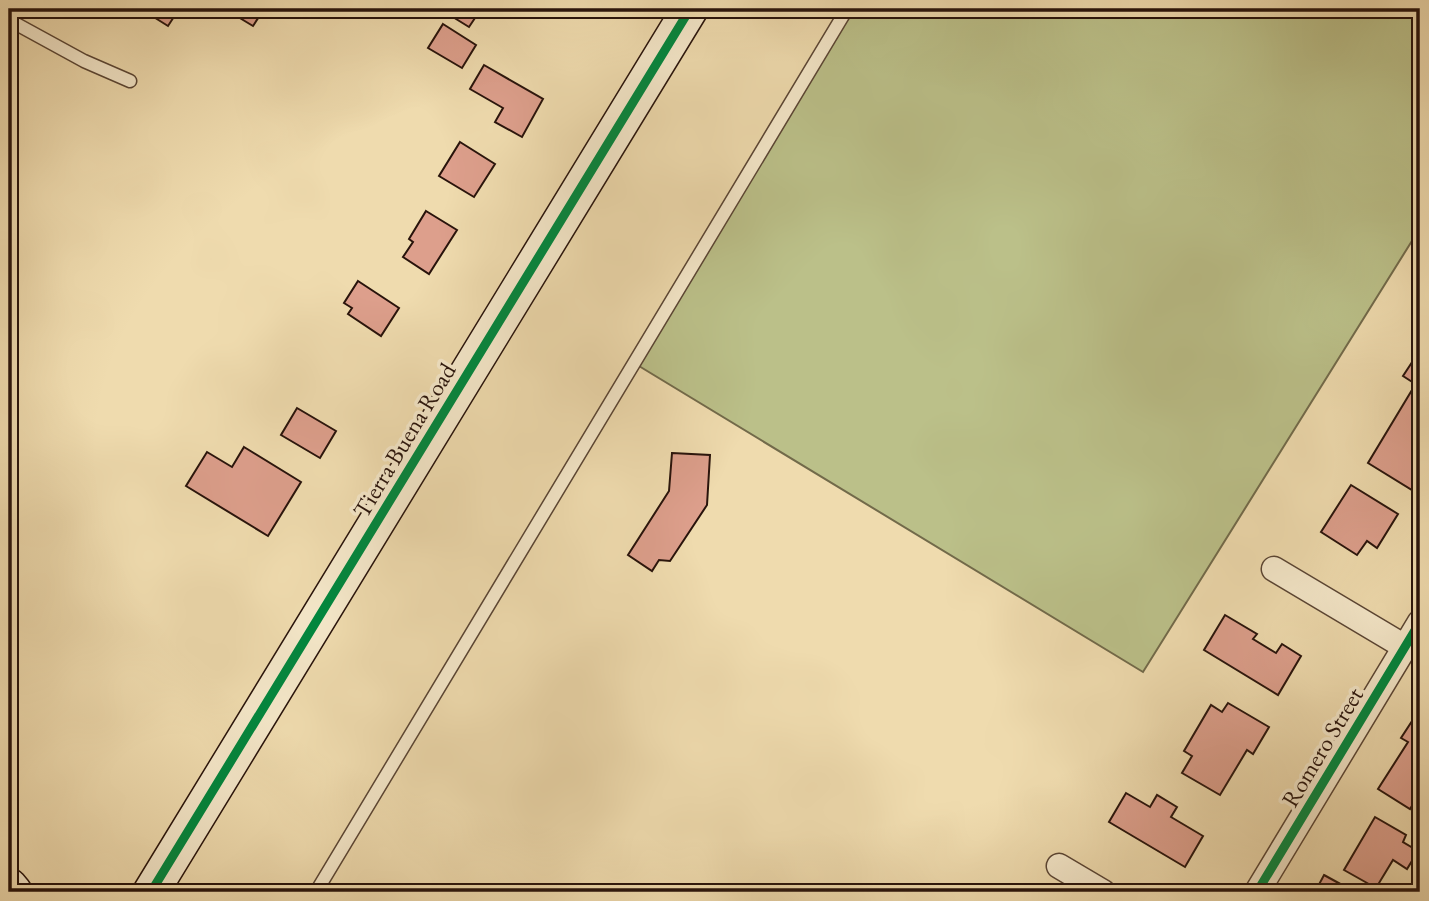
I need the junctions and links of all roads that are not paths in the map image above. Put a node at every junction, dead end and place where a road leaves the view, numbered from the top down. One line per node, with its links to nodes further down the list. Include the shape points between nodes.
1 (690, 9): 11 (street, Tierra Buena Road)
2 (847, 9): 12 (lane)
3 (9, 20): 4 (lane)
4 (130, 81)
5 (1275, 569): 7 (street)
6 (1420, 622): 7 (street, Romero Street)
7 (1405, 648): 14 (street, Romero Street)
8 (1059, 866): 13 (street)
9 (9, 886): 10 (street)
10 (14, 892)
11 (151, 892)
12 (316, 892)
13 (1103, 892)
14 (1256, 892)

